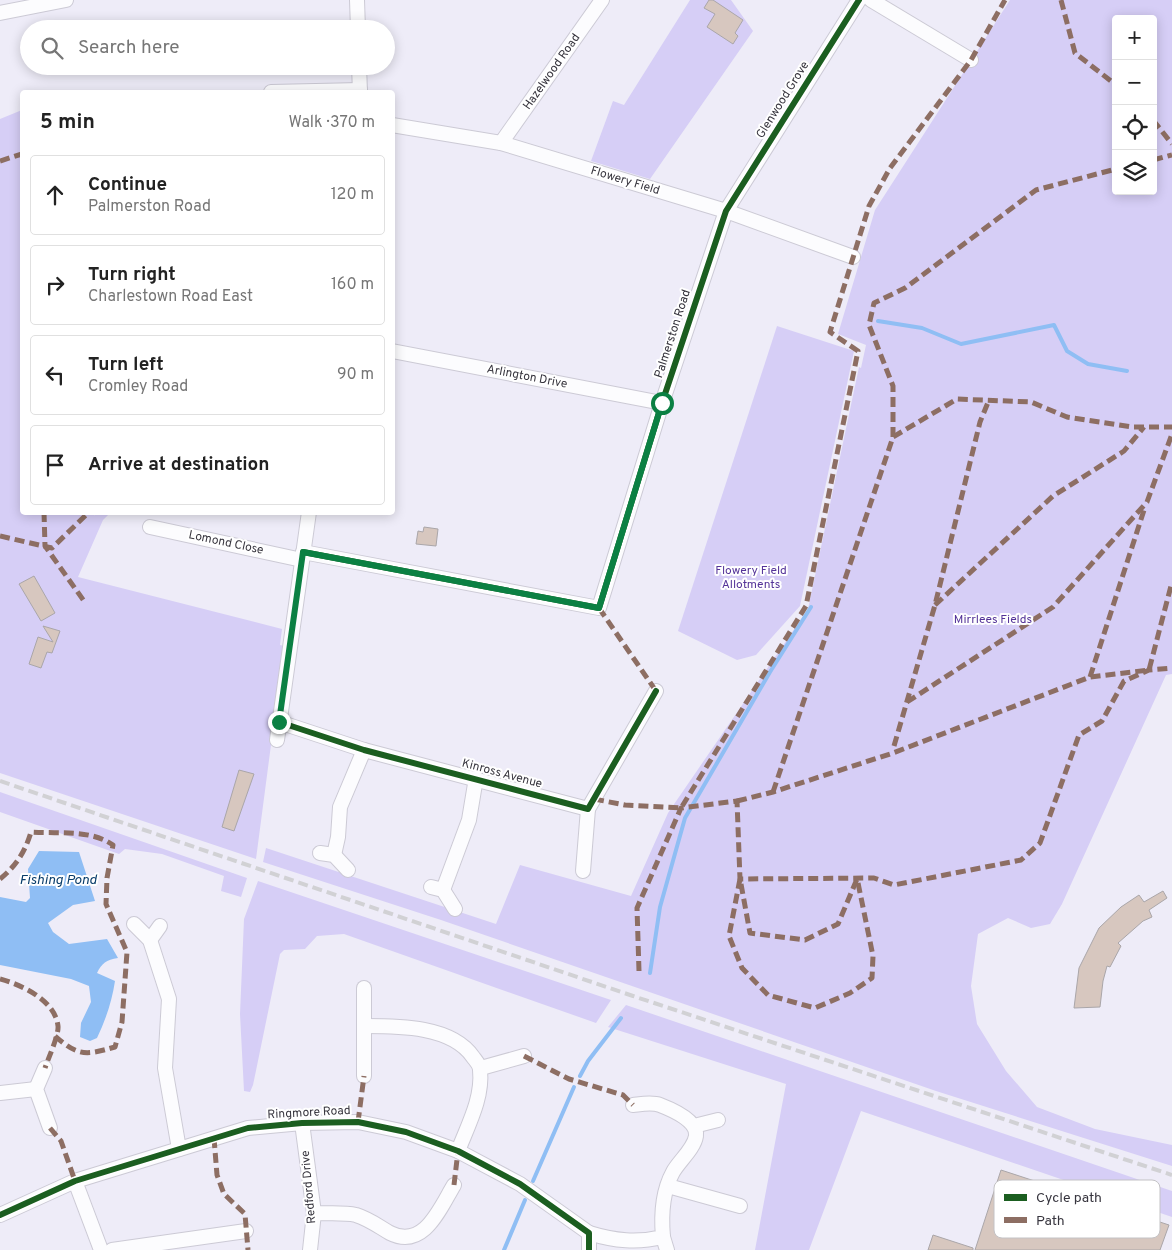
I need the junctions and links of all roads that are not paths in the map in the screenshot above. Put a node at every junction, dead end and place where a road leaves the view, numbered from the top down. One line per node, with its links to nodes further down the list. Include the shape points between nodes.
1 (66, 0): 6 (street)
2 (357, 0): 7 (street)
3 (602, 0): 12 (street, Hazelwood Road)
4 (859, 0): 13 (street, Glenwood Grove)
5 (871, 0): 8 (street)
6 (0, 13)
7 (358, 20)
8 (971, 60)
9 (359, 75): 10 (street)
10 (360, 90)
11 (395, 125): 12 (street, Flowery Field)
12 (501, 143): 13 (street, Flowery Field)
13 (726, 211): 14 (street, Flowery Field); 16 (street, Palmerston Road)
14 (853, 257)
15 (395, 352): 16 (street, Arlington Drive)
16 (662, 403): 20 (street, Palmerston Road)
17 (309, 515): 19 (street)
18 (150, 526): 19 (street, Lomond Close)
19 (303, 556): 20 (street, Lomond Close); 22 (street)
20 (599, 608)
21 (656, 691): 26 (street)
22 (279, 722): 23 (street); 24 (street, Kinross Avenue)
23 (277, 740)
24 (364, 750): 25 (street, Kinross Avenue); 27 (street, via 340,807 338,836 327,854)
25 (476, 778): 26 (street, Kinross Avenue); 29 (street, Kinross Avenue, via 469,820 437,889)
26 (588, 809): 28 (street)
27 (348, 870)
28 (583, 871)
29 (455, 909)
30 (134, 924): 32 (street)
31 (160, 926): 32 (street)
32 (150, 940): 46 (street, via 169,999 165,1068)
33 (364, 988): 34 (street)
34 (365, 1026): 37 (street, via 426,1030 468,1049); 38 (street)
35 (524, 1056): 37 (street)
36 (45, 1068): 39 (street)
37 (481, 1068): 47 (street, via 479,1096)
38 (364, 1076)
39 (36, 1089): 40 (street); 45 (street)
40 (0, 1093)
41 (634, 1105): 44 (street, via 660,1105)
42 (718, 1120): 44 (street)
43 (302, 1123): 46 (street, Ringmore Road, via 248,1128); 47 (street, Ringmore Road, via 358,1122 406,1132); 52 (street, Redford Drive)
44 (694, 1126): 50 (street, via 695,1139 673,1172)
45 (50, 1128)
46 (178, 1149): 48 (street, Ringmore Road)
47 (458, 1151): 55 (street, Ringmore Road, via 520,1184)
48 (75, 1181): 53 (street, Ringmore Road); 57 (street)
49 (454, 1185): 52 (street, via 423,1233 410,1238 392,1234 375,1222 354,1215)
50 (668, 1186): 51 (street); 56 (street, via 662,1217)
51 (740, 1206)
52 (314, 1213): 59 (street, Redford Drive)
53 (0, 1215)
54 (246, 1231): 58 (street)
55 (589, 1233): 56 (street, Ringmore Road, via 612,1240); 60 (street)
56 (665, 1243)
57 (101, 1250)
58 (112, 1250)
59 (310, 1250)
60 (589, 1250)

